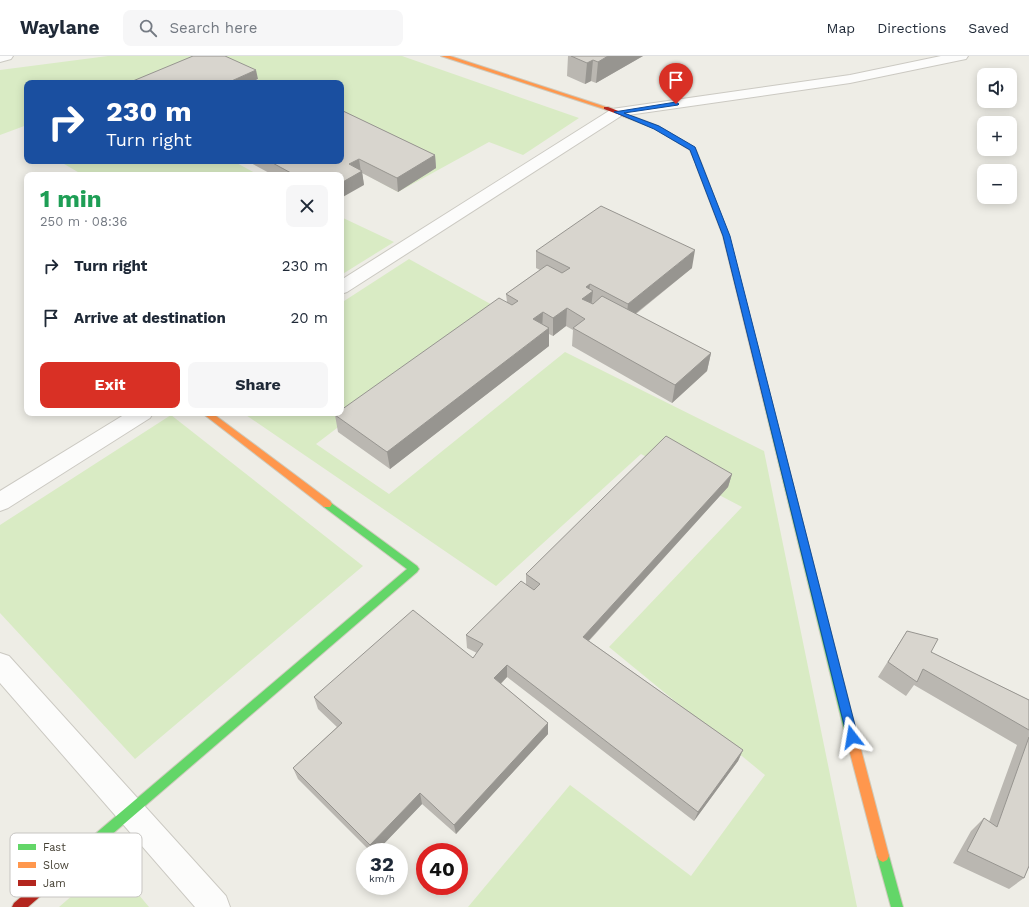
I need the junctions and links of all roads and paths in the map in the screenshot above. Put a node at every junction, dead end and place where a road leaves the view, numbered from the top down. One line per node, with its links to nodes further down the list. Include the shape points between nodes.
1 (6, 56): 4 (street)
2 (444, 56): 5 (street)
3 (961, 56): 5 (street, via 850,79)
4 (0, 58)
5 (617, 112): 6 (street); 16 (street, via 656,127 693,149 726,236)
6 (344, 286)
7 (138, 416): 9 (street)
8 (210, 416): 11 (street, via 414,569)
9 (0, 502)
10 (0, 664): 11 (street)
11 (130, 811): 12 (street); 15 (street)
12 (104, 833)
13 (30, 897): 14 (street)
14 (18, 907)
15 (215, 907)
16 (897, 907)

